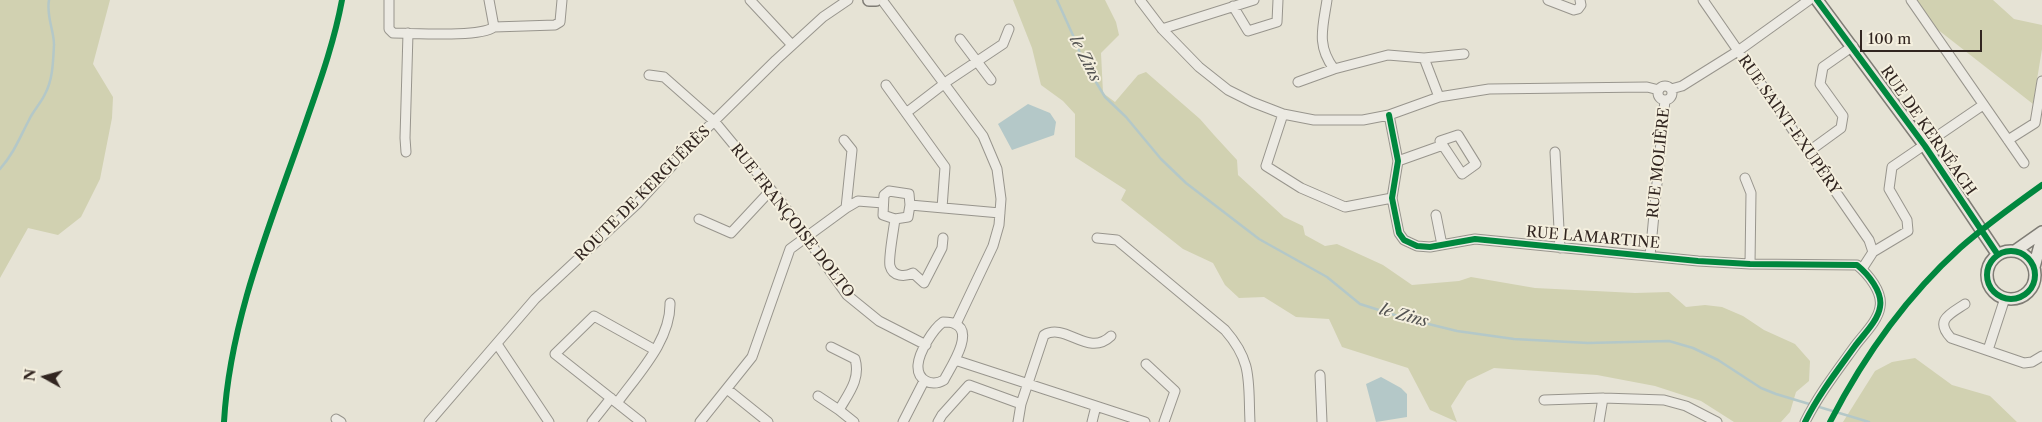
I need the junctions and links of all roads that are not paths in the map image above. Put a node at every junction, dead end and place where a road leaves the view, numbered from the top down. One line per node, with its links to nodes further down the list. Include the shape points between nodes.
1 (389, 0): 23 (street, via 389,29 393,34)
2 (489, 0): 20 (street)
3 (562, 0): 20 (street, via 560,22 555,25)
4 (750, 0): 25 (street)
5 (848, 0): 25 (street, ROUTE DE KERGUÉRÈS)
6 (869, 0): 7 (main road)
7 (876, 0)
8 (882, 0): 36 (street)
9 (1140, 0): 22 (street)
10 (1254, 0): 19 (street)
11 (1278, 0): 19 (street, via 1277,22 1248,31)
12 (1327, 0): 31 (street, via 1322,45 1325,57)
13 (1550, 0): 14 (street, via 1574,10 1578,9)
14 (1580, 0)
15 (1702, 0): 27 (street, RUE SAINT-EXUPÉRY)
16 (1809, 0): 27 (street)
17 (1817, 0): 26 (main road, RUE DE KERNÉACH)
18 (1911, 0): 42 (street)
19 (1232, 6): 22 (street)
20 (494, 27): 23 (street, via 488,31)
21 (1010, 29): 30 (street, via 1003,44)
22 (1162, 29): 44 (street, via 1199,67 1228,90)
23 (408, 34): 51 (street)
24 (960, 39): 30 (street)
25 (792, 45): 46 (street, ROUTE DE KERGUÉRÈS)
26 (1853, 46): 50 (main road, RUE DE KERNÉACH); 53 (street, via 1822,67 1820,84 1843,116 1841,128)
27 (1738, 51): 38 (street, via 1682,86); 53 (street, RUE SAINT-EXUPÉRY)
28 (1464, 54): 29 (street)
29 (1424, 58): 31 (street, via 1388,55); 40 (street)
30 (977, 61): 33 (street); 36 (street)
31 (1334, 68): 35 (street)
32 (649, 75): 46 (street, RUE FRANÇOISE DOLTO, via 664,76)
33 (991, 80)
34 (2042, 81): 48 (street, via 2035,123)
35 (1298, 82)
36 (944, 84): 43 (street); 63 (street, via 987,144 997,169)
37 (886, 85): 43 (street)
38 (1671, 89): 39 (street, via 1664,86); 41 (street, via 1671,97)
39 (1659, 90): 40 (street, via 1647,87 1490,89); 41 (street, via 1660,97)
40 (1439, 97): 45 (street)
41 (1665, 100): 77 (street, RUE MOLIÈRE)
42 (1983, 105): 48 (street); 50 (street)
43 (906, 113): 62 (street, via 945,167)
44 (1283, 114): 45 (street, via 1336,121); 58 (street, via 1266,166 1300,187 1345,207)
45 (1390, 115): 54 (street, RUE LAMARTINE)
46 (715, 122): 57 (street, RUE FRANÇOISE DOLTO); 86 (street, ROUTE DE KERGUÉRÈS, via 637,204 534,299)
47 (844, 140): 61 (street, via 852,150)
48 (2008, 140): 55 (street)
49 (1443, 146): 49 (street, via 1462,174 1476,164 1458,135 1440,141); 54 (street)
50 (1925, 146): 74 (main road, RUE DE KERNÉACH); 76 (street, via 1892,167 1889,189 1908,220 1908,231)
51 (406, 152)
52 (1555, 152): 73 (street)
53 (1808, 152): 76 (street, RUE SAINT-EXUPÉRY, via 1869,240)
54 (1398, 161): 58 (street, RUE LAMARTINE)
55 (2024, 163)
56 (1745, 178): 78 (street, via 1751,193)
57 (771, 190): 66 (street, via 731,234); 68 (street, RUE FRANÇOISE DOLTO)
58 (1392, 198): 72 (street, RUE LAMARTINE, via 1399,233 1404,240 1417,246)
59 (883, 203): 60 (street, via 886,192 898,191 909,194); 61 (street, via 858,201); 65 (street, via 883,215)
60 (910, 205): 62 (street); 65 (street, via 908,217)
61 (846, 208): 68 (street)
62 (942, 208): 63 (street)
63 (1000, 213): 84 (street, via 993,246)
64 (1436, 215): 72 (street)
65 (895, 218): 69 (street, via 890,266 900,276 913,273 924,283 942,248)
66 (699, 219)
67 (2042, 232): 75 (main road)
68 (806, 238): 87 (street, RUE FRANÇOISE DOLTO, via 847,294 864,310); 97 (street, via 790,249 752,357)
69 (943, 238)
70 (1097, 238): 119 (street, via 1117,240 1225,330 1238,345 1248,377)
71 (2042, 238): 79 (main road)
72 (1442, 244): 73 (street, RUE LAMARTINE, via 1474,239)
73 (1560, 248): 77 (street, RUE LAMARTINE)
74 (1995, 250): 75 (main road); 81 (main road, via 1988,280 1994,292)
75 (2015, 251): 79 (main road, via 2026,256)
76 (1873, 252): 80 (street)
77 (1650, 256): 78 (street, RUE LAMARTINE)
78 (1750, 264): 80 (street, RUE LAMARTINE, via 1857,265)
79 (2034, 267): 81 (main road, via 2034,281 2027,293 2013,299)
80 (1862, 269): 123 (street, via 1877,289 1880,307 1870,326 1817,398)
81 (2005, 298): 90 (street)
82 (670, 303): 89 (street, via 670,312)
83 (1965, 304): 90 (street, via 1947,316 1943,323 1944,331 1952,338)
84 (956, 324): 87 (street, via 943,322 934,328); 92 (street, via 963,333 963,342)
85 (1111, 336): 96 (street, via 1094,344 1049,332 1044,335)
86 (497, 344): 106 (street, ROUTE DE KERGUÉRÈS); 107 (street)
87 (926, 345): 95 (street, via 918,364)
88 (831, 346): 104 (street, via 855,359 858,367 858,377)
89 (655, 350): 100 (street); 100 (street, via 594,316 555,354)
90 (1988, 350): 91 (street, via 2024,362 2032,362)
91 (2042, 356)
92 (955, 360): 95 (street, via 944,380 932,384); 96 (street)
93 (1146, 364): 118 (street, via 1175,391)
94 (1320, 375): 120 (street)
95 (924, 381): 113 (street)
96 (1028, 384): 102 (street); 103 (street)
97 (727, 389): 110 (street); 111 (street)
98 (818, 396): 104 (street)
99 (1603, 398): 101 (street); 105 (street, via 1664,400 1686,406); 121 (street)
100 (614, 400): 108 (street); 109 (street)
101 (1544, 400)
102 (1021, 404): 114 (street, via 969,385); 115 (street)
103 (1096, 406): 116 (street); 117 (street)
104 (838, 410): 112 (street)
105 (1704, 420): 122 (street)
106 (429, 422)
107 (548, 422)
108 (592, 422)
109 (641, 422)
110 (700, 422)
111 (768, 422)
112 (854, 422)
113 (903, 422)
114 (938, 422)
115 (1018, 422)
116 (1092, 422)
117 (1145, 422)
118 (1164, 422)
119 (1250, 422)
120 (1322, 422)
121 (1599, 422)
122 (1717, 422)
123 (1805, 422)

